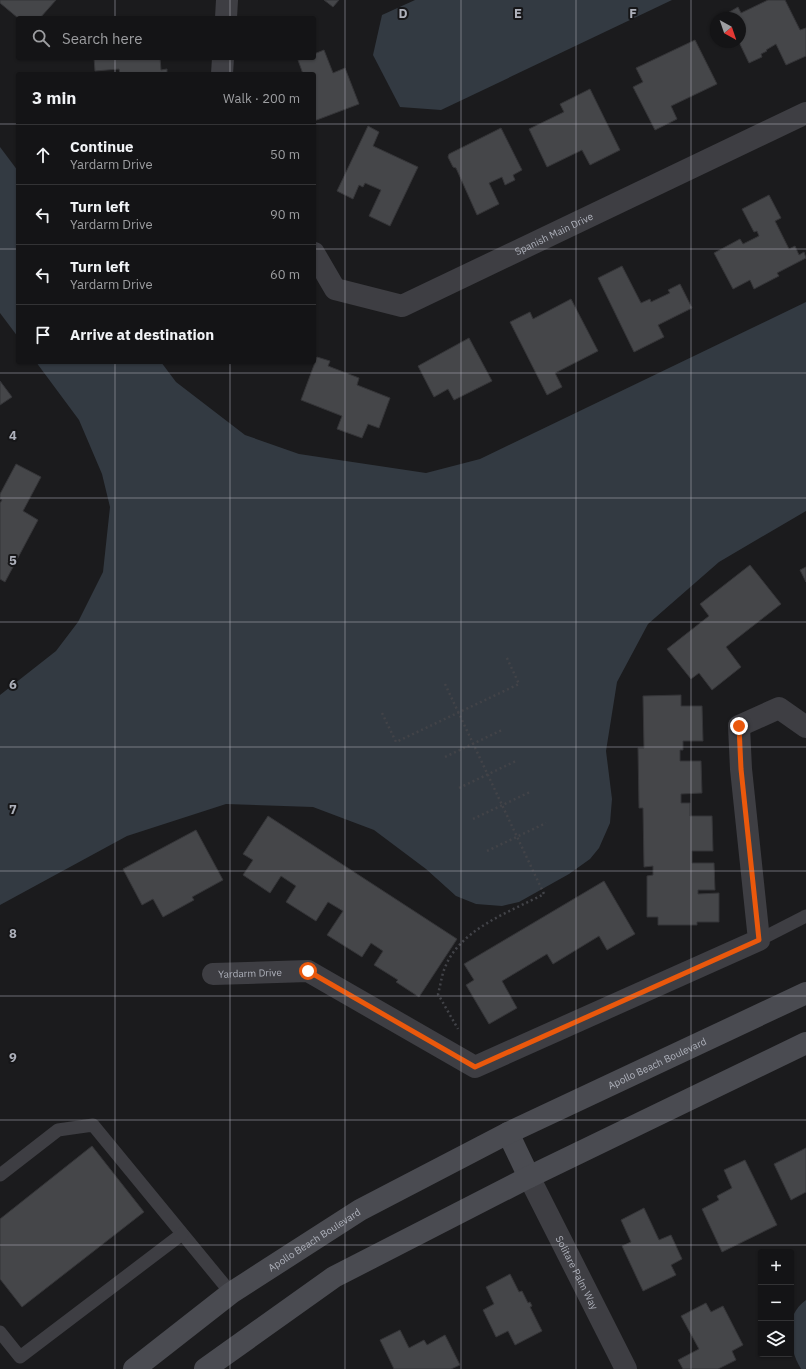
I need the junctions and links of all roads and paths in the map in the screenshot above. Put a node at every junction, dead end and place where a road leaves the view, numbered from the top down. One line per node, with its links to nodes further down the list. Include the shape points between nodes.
1 (227, 0): 2 (street)
2 (226, 16)
3 (223, 60): 4 (street)
4 (222, 72)
5 (806, 113): 6 (street, Spanish Main Drive, via 402,306 335,290)
6 (316, 257)
7 (506, 656): 10 (path, via 519,684)
8 (445, 684): 10 (path)
9 (382, 713): 10 (path, via 396,742)
10 (458, 713): 13 (path)
11 (806, 727): 25 (street, via 779,708 739,726 741,769)
12 (502, 730): 13 (path)
13 (473, 744): 14 (path); 16 (path)
14 (445, 757)
15 (516, 761): 16 (path)
16 (488, 775): 17 (path); 19 (path)
17 (460, 788)
18 (530, 792): 19 (path)
19 (502, 805): 20 (path); 22 (path)
20 (473, 819)
21 (546, 823): 22 (path)
22 (517, 836): 23 (path); 29 (path, via 544,894 473,932 458,945 441,979 438,994 468,1049)
23 (487, 850)
24 (806, 916): 25 (lane)
25 (759, 940): 29 (street, via 475,1067)
26 (213, 974): 29 (street, Yardarm Drive, via 308,971)
27 (806, 993): 30 (main road, Apollo Beach Boulevard)
28 (806, 1043): 32 (main road)
29 (469, 1064)
30 (508, 1133): 32 (main road); 34 (main road, Apollo Beach Boulevard, via 360,1210)
31 (0, 1174): 33 (lane, via 58,1130 93,1125)
32 (528, 1177): 37 (main road, via 334,1277); 38 (street, Solitare Palm Way)
33 (182, 1234): 34 (lane); 35 (lane, via 20,1357)
34 (231, 1293): 36 (main road, Apollo Beach Boulevard)
35 (0, 1332)
36 (134, 1369)
37 (205, 1369)
38 (626, 1369)

